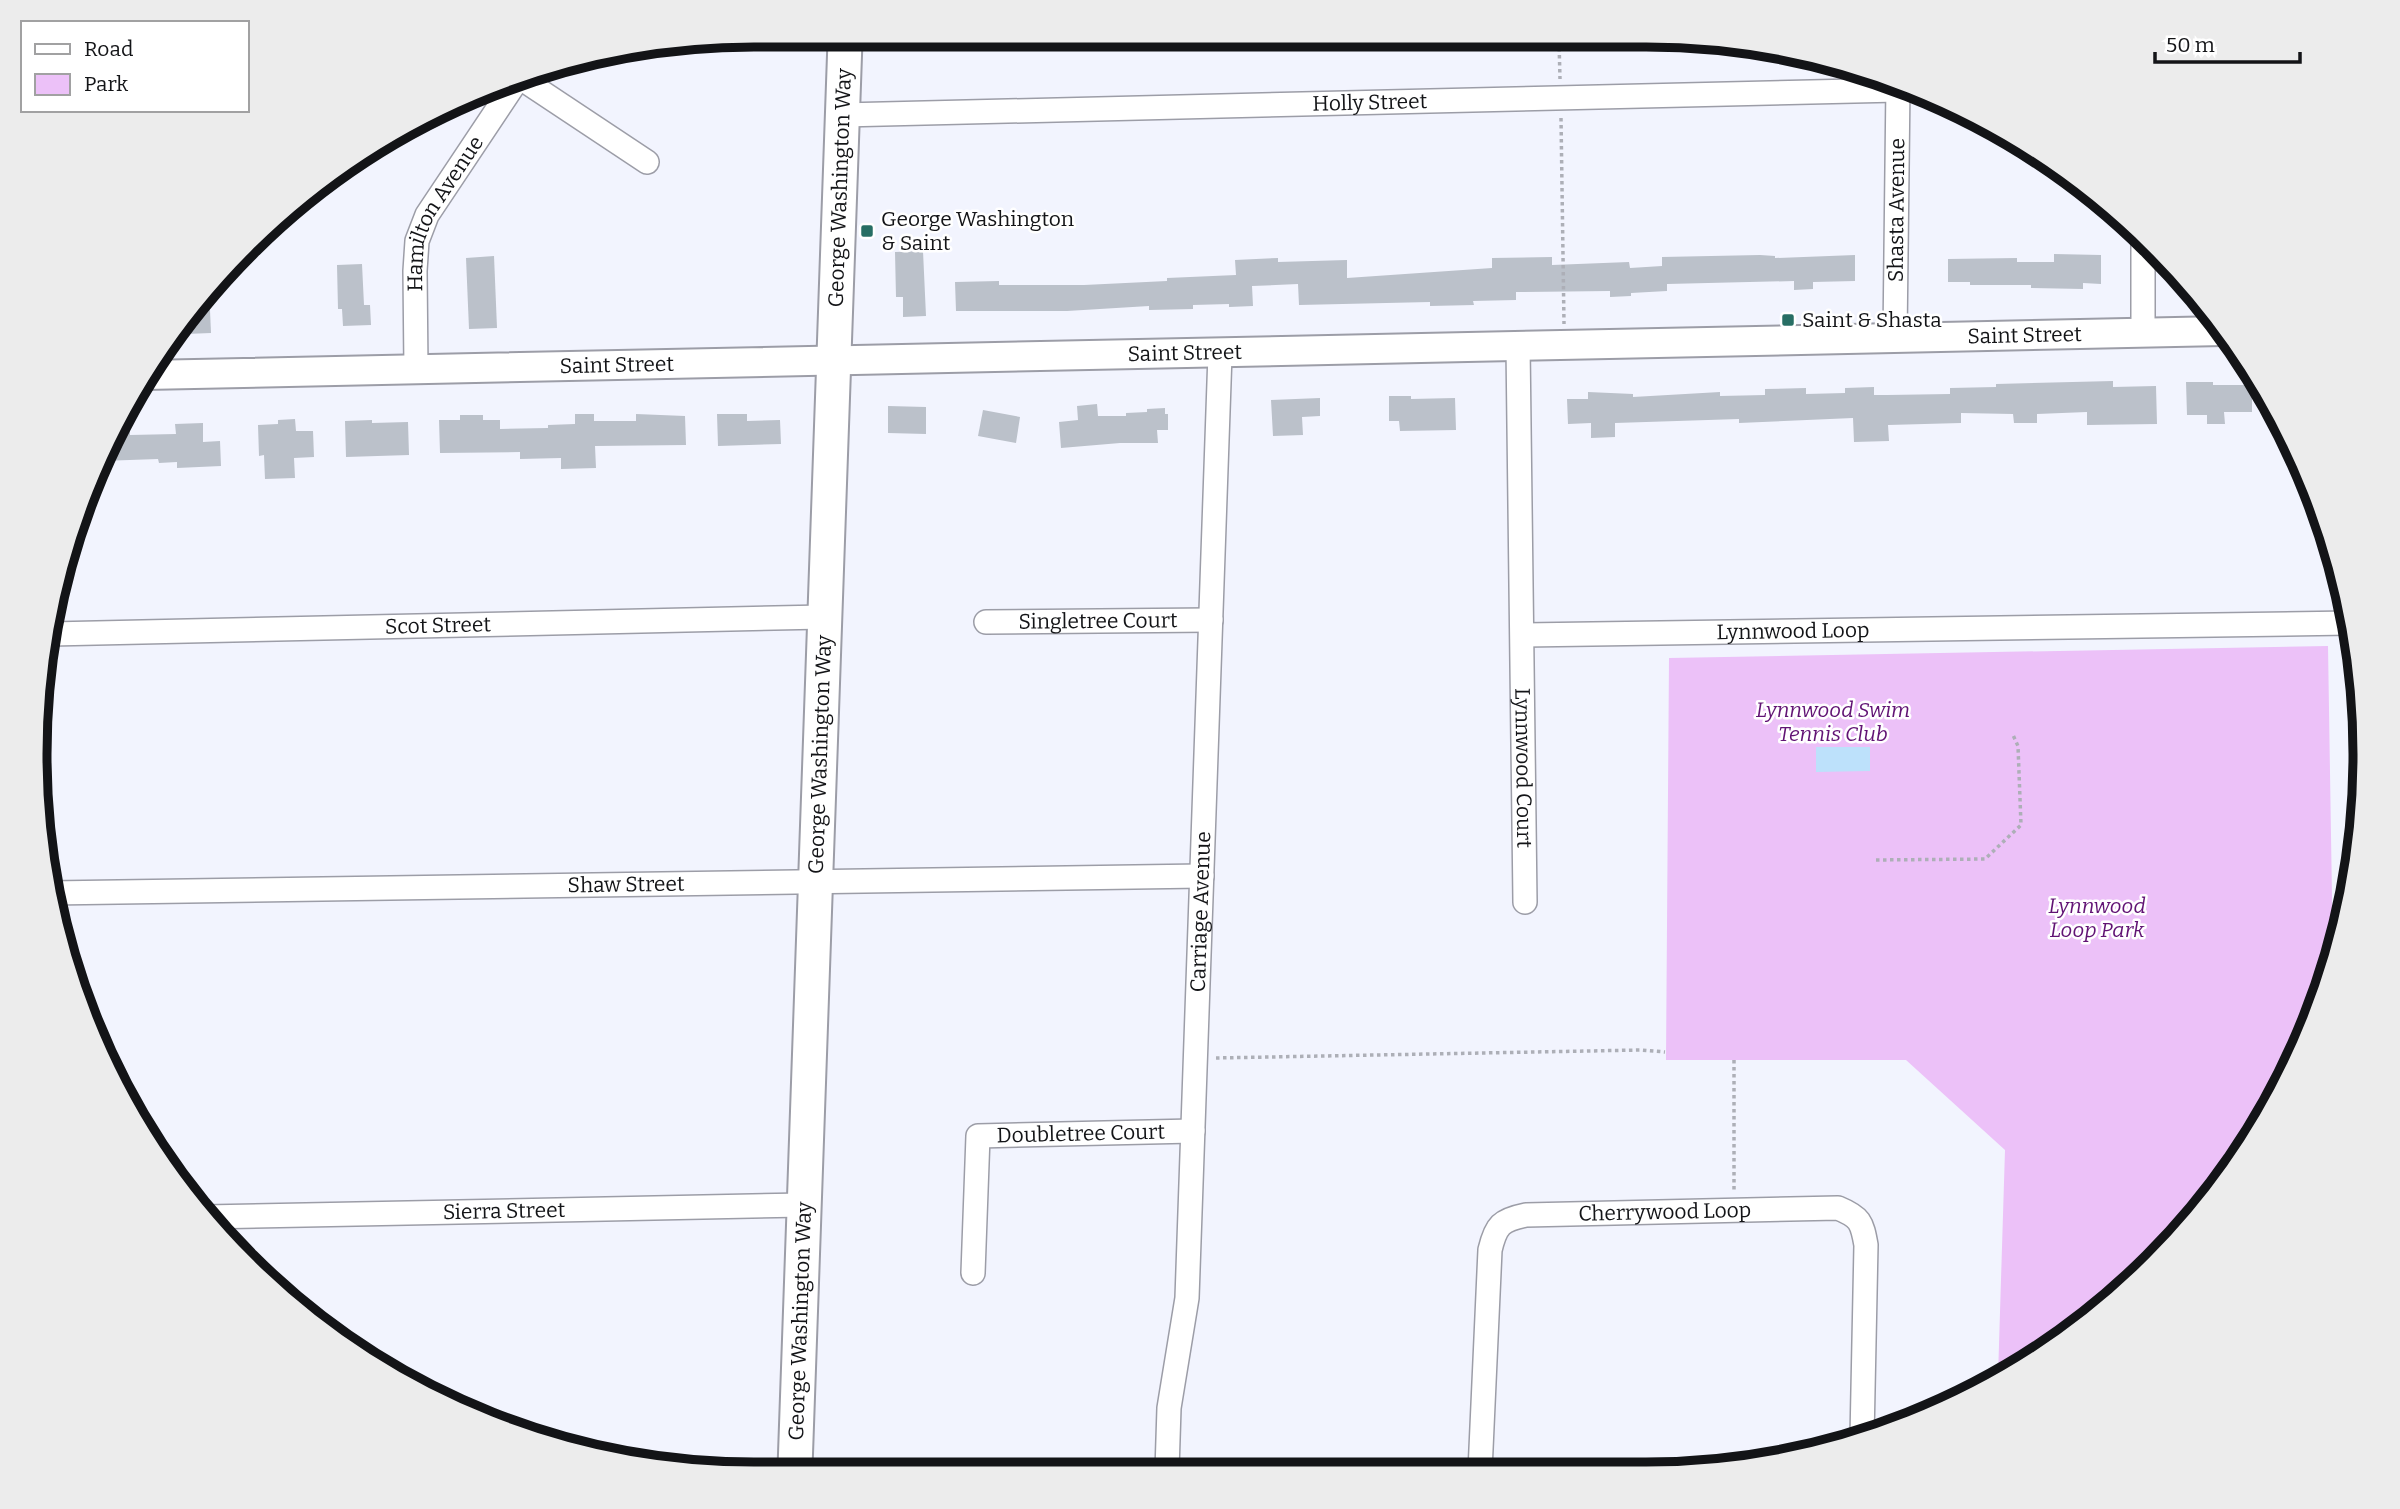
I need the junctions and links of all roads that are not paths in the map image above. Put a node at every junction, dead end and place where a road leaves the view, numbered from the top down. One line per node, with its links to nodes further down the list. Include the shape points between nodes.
1 (845, 47): 6 (main road, George Washington Way)
2 (531, 84): 7 (street)
3 (1880, 88): 6 (street, Holly Street)
4 (510, 91): 15 (street, Hamilton Avenue, via 427,215 417,242)
5 (1898, 94): 11 (street, Shasta Avenue)
6 (842, 115): 14 (main road, George Washington Way)
7 (647, 162)
8 (2143, 251): 10 (street)
9 (2212, 331): 10 (street, Saint Street)
10 (2143, 333): 11 (street, Saint Street)
11 (1895, 338): 12 (street, Saint Street)
12 (1518, 346): 13 (street, Saint Street); 22 (street)
13 (1220, 354): 14 (street, Saint Street); 18 (street, Carriage Avenue)
14 (833, 360): 15 (street, Saint Street); 17 (main road, George Washington Way)
15 (416, 369): 16 (street, Saint Street)
16 (158, 375)
17 (824, 617): 21 (street, Scot Street); 24 (main road, George Washington Way)
18 (1211, 620): 19 (street, Singletree Court); 23 (street, Carriage Avenue)
19 (986, 622)
20 (2340, 622): 22 (street, Lynnwood Loop)
21 (58, 634)
22 (1523, 635): 26 (street, Lynnwood Court)
23 (1202, 876): 24 (street, Shaw Street); 27 (street, Carriage Avenue)
24 (816, 881): 25 (street, Shaw Street); 28 (main road, George Washington Way)
25 (61, 893)
26 (1525, 902)
27 (1193, 1131): 30 (street, Doubletree Court, via 978,1136); 33 (street, Carriage Avenue, via 1187,1298 1169,1408)
28 (804, 1205): 29 (street, Sierra Street); 32 (main road, George Washington Way)
29 (219, 1217)
30 (973, 1273)
31 (1862, 1427): 34 (street, Cherrywood Loop, via 1866,1245 1863,1226 1854,1214 1838,1208 1526,1215 1506,1219 1494,1232 1490,1250)
32 (795, 1462)
33 (1167, 1462)
34 (1480, 1462)

